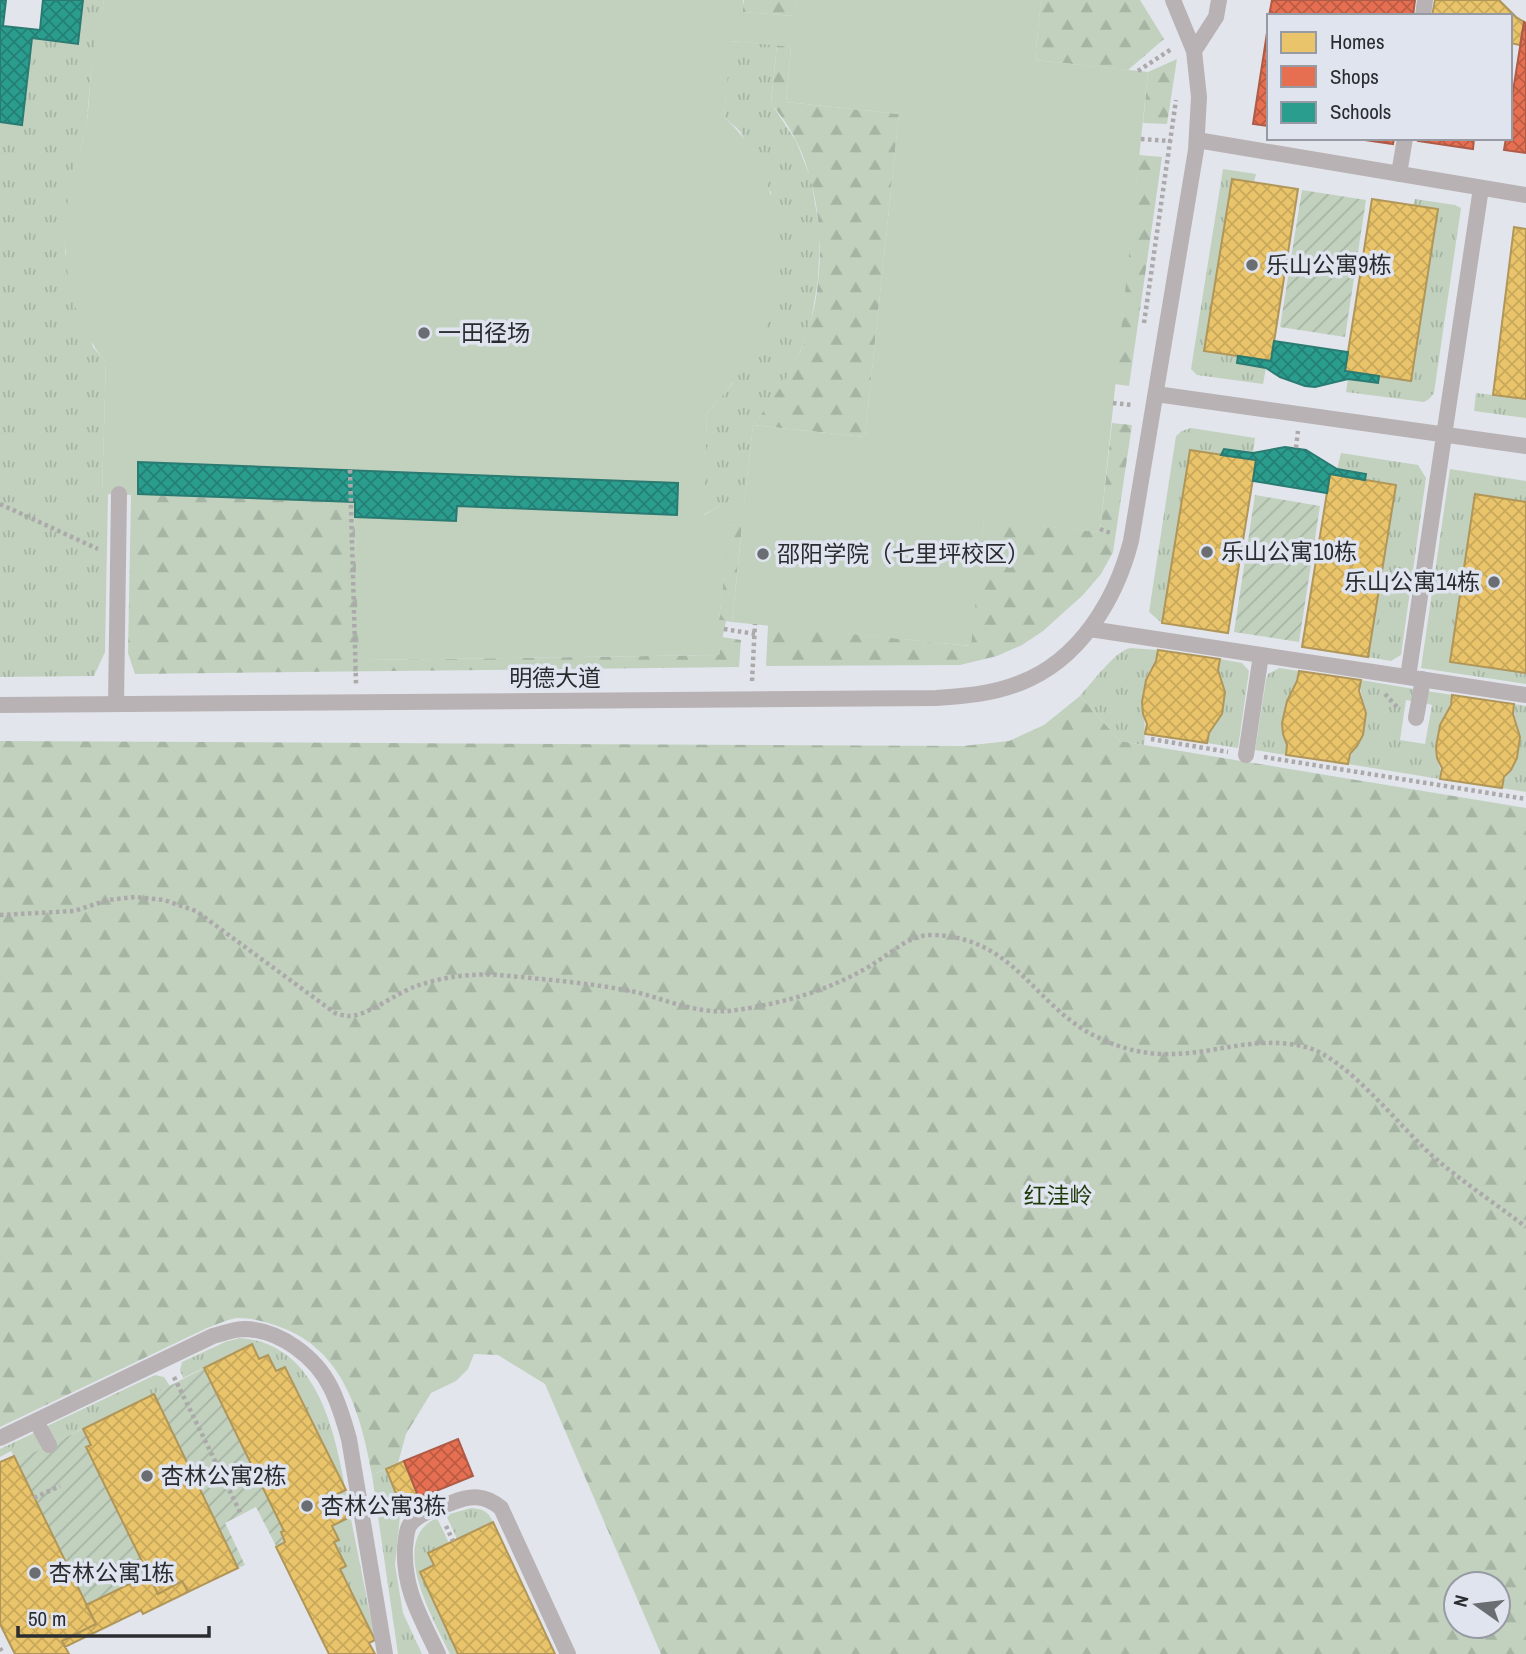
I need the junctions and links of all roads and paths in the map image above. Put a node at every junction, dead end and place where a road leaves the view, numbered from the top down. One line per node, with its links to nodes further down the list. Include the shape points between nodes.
1 (1173, 0): 3 (lane, 明德大道)
2 (1219, 0): 3 (lane, via 1216,17)
3 (1194, 51): 4 (path, via 1174,48); 7 (lane, 明德大道)
4 (1138, 71)
5 (1177, 91): 9 (path)
6 (1141, 139): 9 (path)
7 (1197, 140): 9 (path); 10 (lane); 14 (lane, 明德大道)
8 (1405, 140): 10 (lane)
9 (1170, 141): 13 (path)
10 (1399, 174): 11 (lane)
11 (1481, 188): 12 (lane); 17 (lane)
12 (1526, 195)
13 (1143, 325)
14 (1156, 394): 17 (lane); 25 (lane, 明德大道, via 1124,569)
15 (1133, 398): 16 (path, via 1132,406)
16 (1113, 403)
17 (1444, 434): 18 (lane); 29 (lane)
18 (1526, 446)
19 (350, 470): 31 (path)
20 (119, 494): 22 (lane)
21 (0, 504): 22 (path)
22 (118, 559): 32 (lane)
23 (755, 624): 26 (path)
24 (724, 629): 26 (path)
25 (1090, 629): 27 (lane); 31 (lane, 明德大道, via 1060,659 1022,683 980,695)
26 (755, 634): 28 (path)
27 (1261, 655): 29 (lane); 36 (lane)
28 (753, 663)
29 (1415, 678): 30 (lane); 34 (lane)
30 (1526, 695)
31 (357, 702): 32 (lane, 明德大道)
32 (116, 704): 33 (lane, 明德大道)
33 (0, 705)
34 (1416, 718)
35 (1151, 740): 36 (path)
36 (1246, 755): 37 (path)
37 (1526, 799)
38 (0, 915): 39 (path, via 74,911 135,897 164,900 196,911 335,1013 351,1017 411,987 495,975 632,992 726,1012 830,986 910,939 950,937 997,954 1024,974 1060,1013 1124,1049 1161,1054 1248,1042 1310,1048 1348,1070 1438,1161)
39 (1526, 1227)
40 (165, 1359): 41 (lane); 46 (path); 49 (lane, via 213,1336 245,1329 277,1336 295,1347 330,1385 349,1439)
41 (36, 1421): 42 (lane); 43 (lane)
42 (0, 1438)
43 (49, 1445)
44 (60, 1486): 45 (path)
45 (34, 1498)
46 (241, 1514)
47 (0, 1648): 48 (path)
48 (3, 1654)
49 (385, 1654)
50 (438, 1654): 51 (lane, via 408,1590 404,1565 409,1526 464,1497 479,1496 501,1508)
51 (568, 1654)

